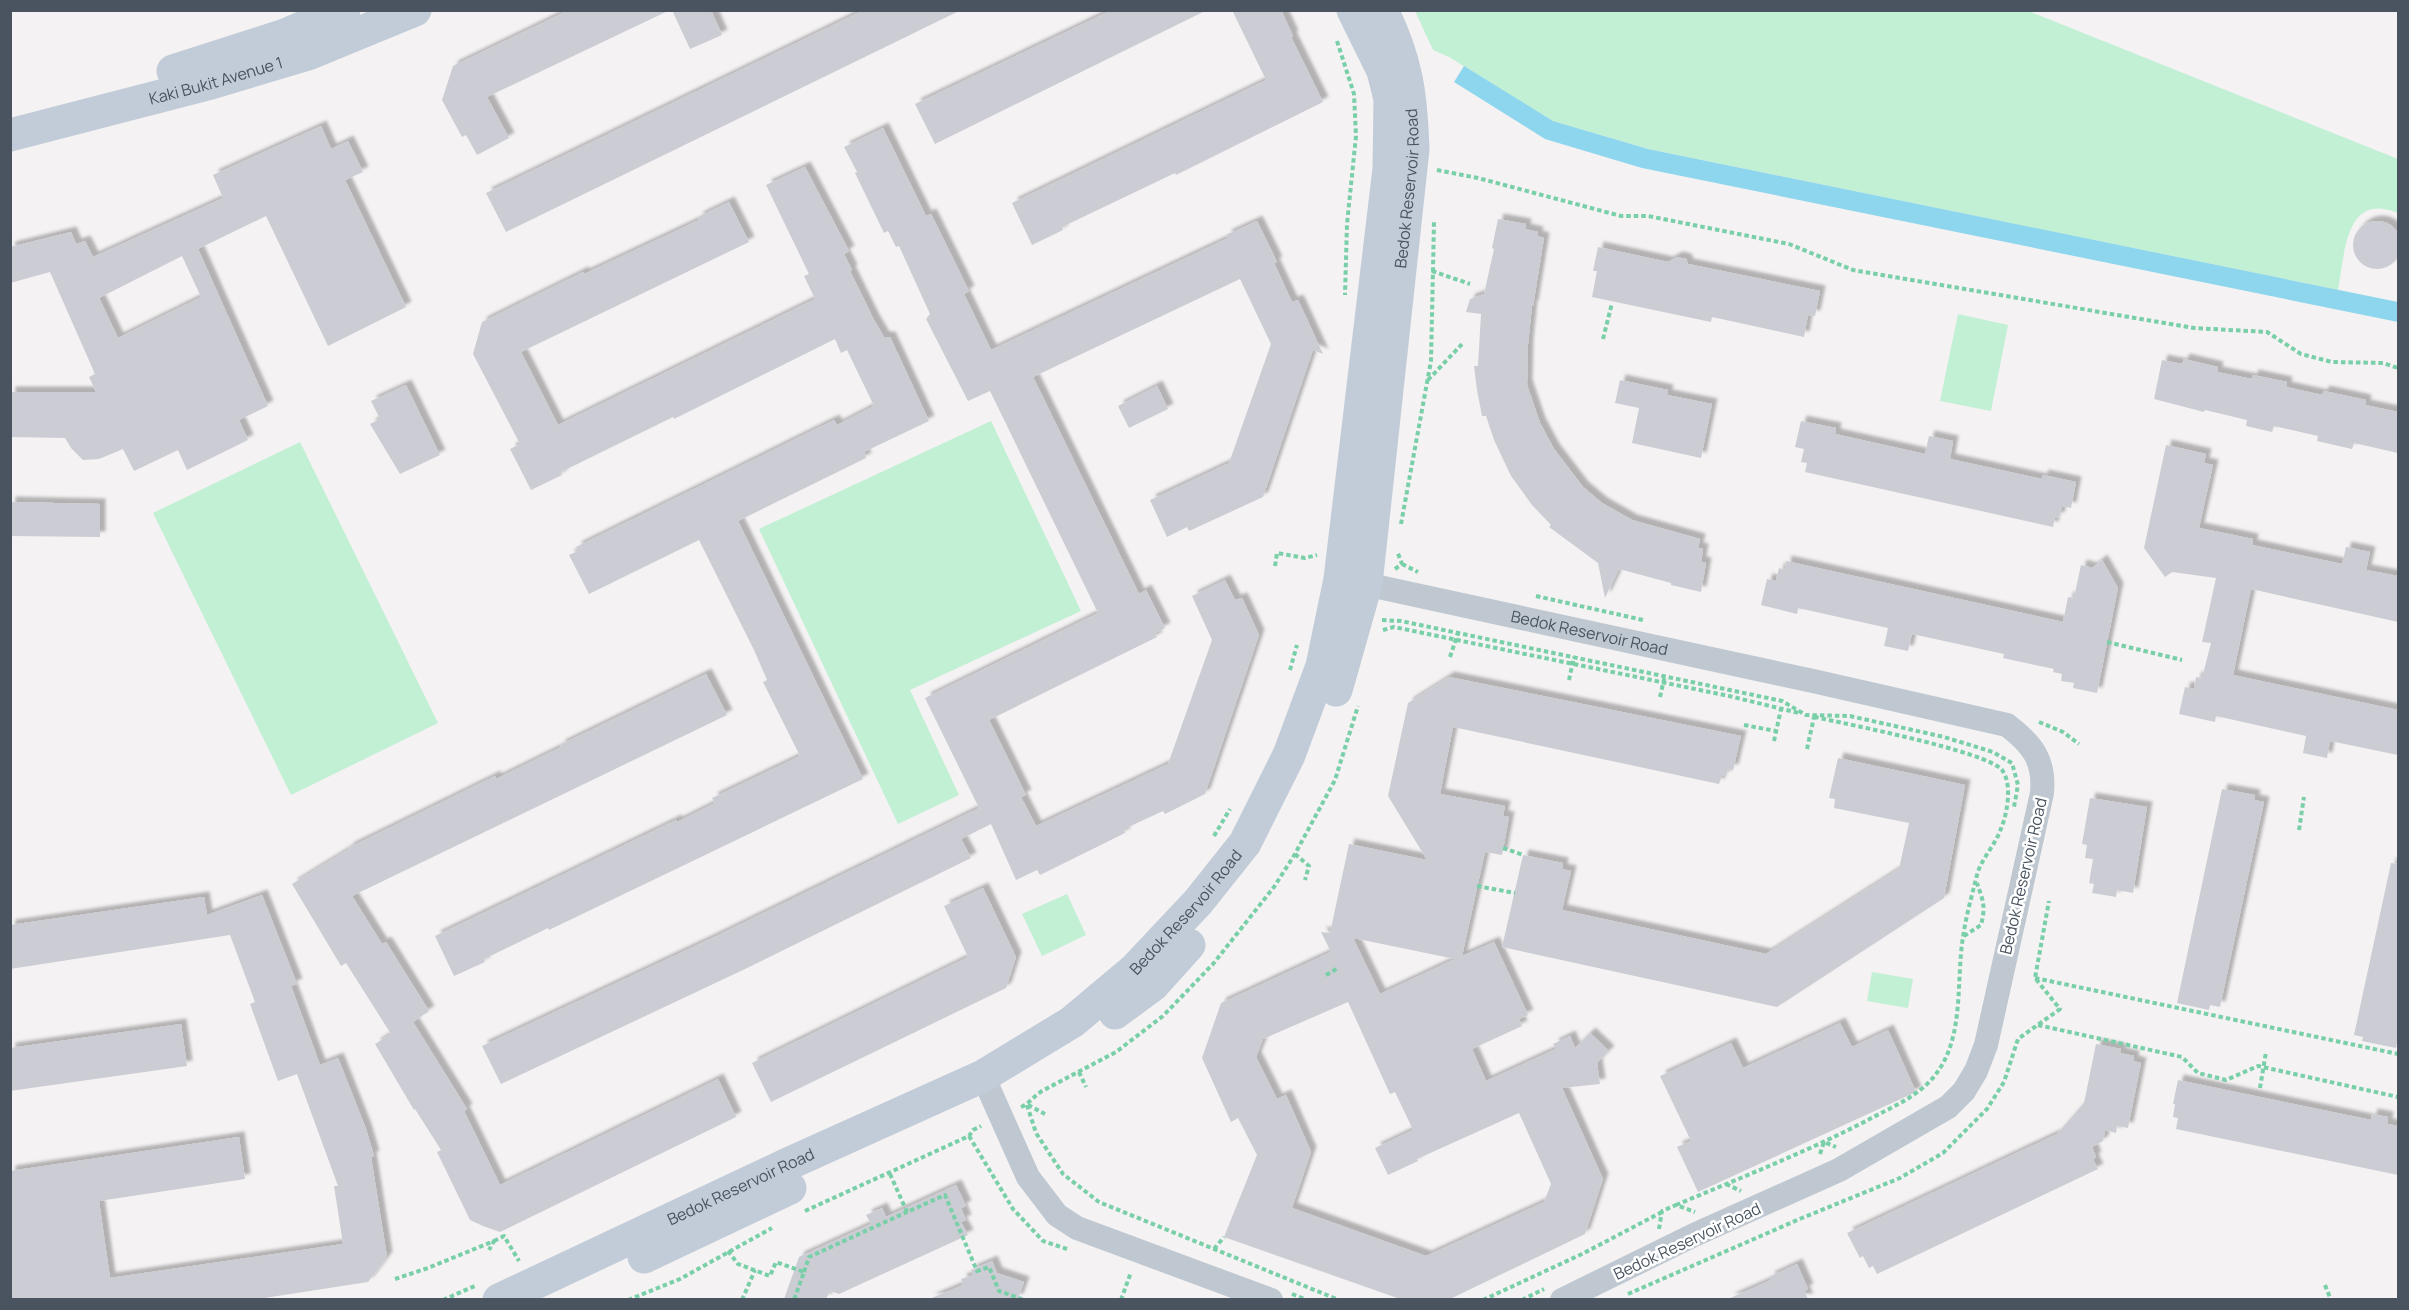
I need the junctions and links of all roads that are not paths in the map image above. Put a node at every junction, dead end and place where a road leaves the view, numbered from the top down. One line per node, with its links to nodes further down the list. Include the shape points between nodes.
1 (344, 10): 5 (main road, Kaki Bukit Avenue 1, via 285,35 175,71)
2 (415, 10): 6 (main road, Kaki Bukit Avenue 1, via 308,54)
3 (1382, 10): 7 (main road, Bedok Reservoir Road, via 1399,48 1408,83 1413,149)
4 (1344, 23): 7 (main road, Bedok Reservoir Road, via 1383,71 1390,99)
5 (10, 111)
6 (10, 135)
7 (1365, 578): 8 (main road, Bedok Reservoir Road, via 1344,669 1310,763 1264,853 1216,915 1153,985 1081,1038); 9 (street, Bedok Reservoir Road, via 2007,725 2022,736 2043,774 1986,1045 1977,1071 1964,1090 1948,1107 1839,1170)
8 (986, 1084): 10 (street, via 1028,1177 1058,1215 1077,1228 1138,1251); 11 (main road, Bedok Reservoir Road, via 788,1164); 12 (main road, Bedok Reservoir Road)
9 (1555, 1293)
10 (1281, 1296)
11 (499, 1299)
12 (553, 1299)

